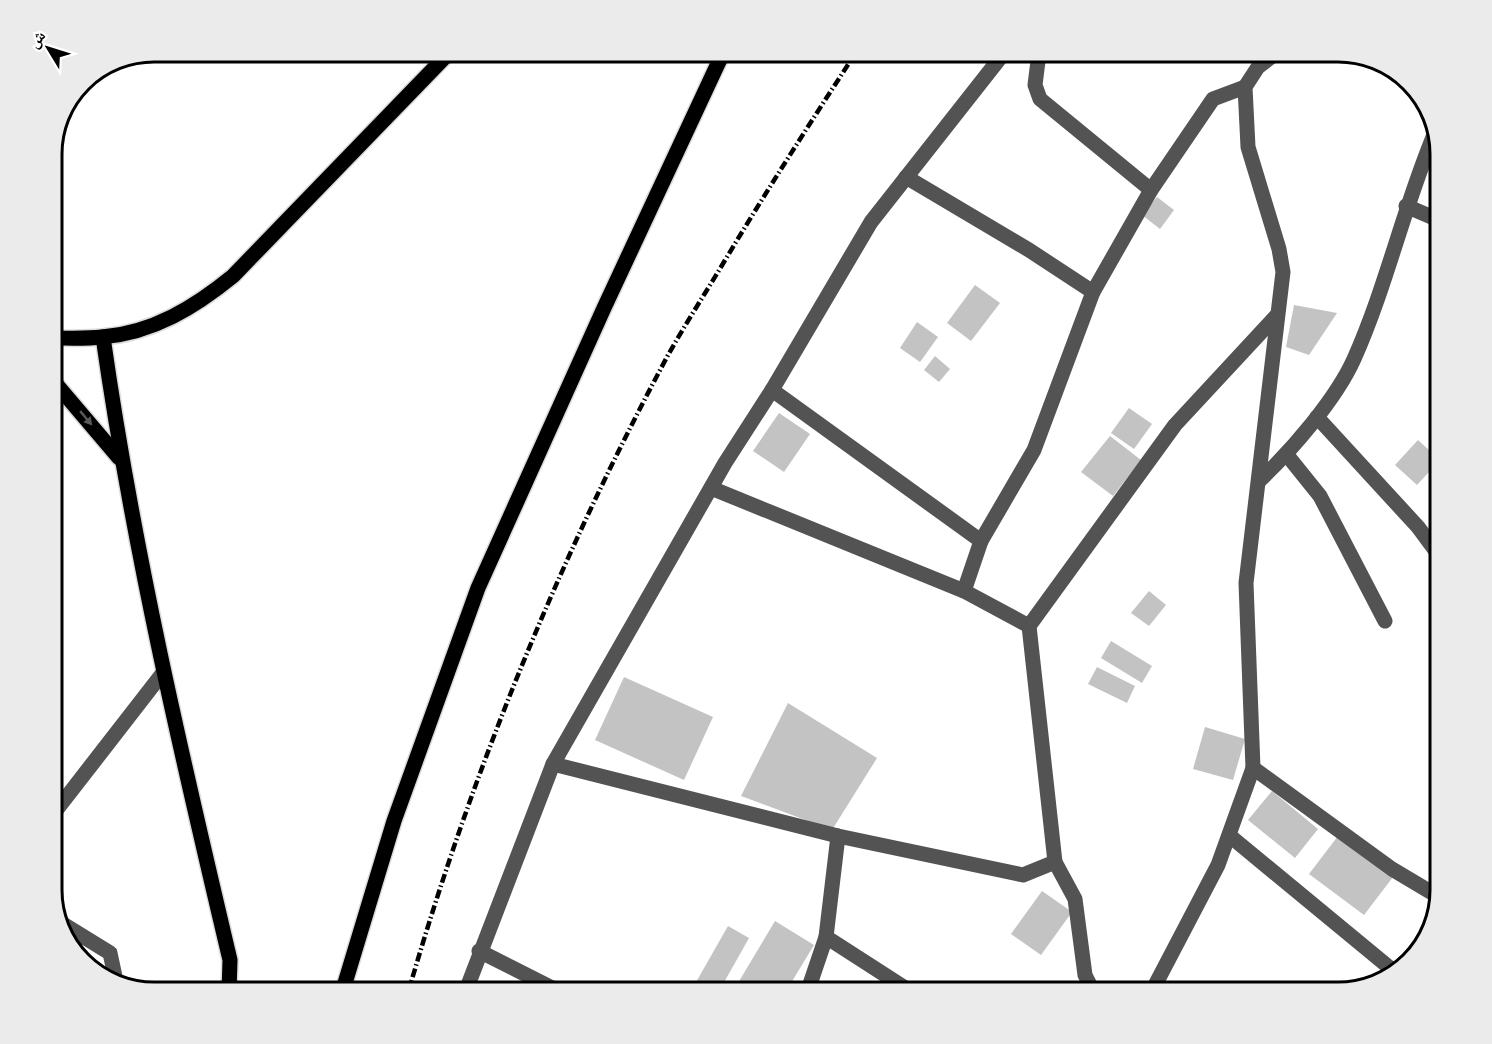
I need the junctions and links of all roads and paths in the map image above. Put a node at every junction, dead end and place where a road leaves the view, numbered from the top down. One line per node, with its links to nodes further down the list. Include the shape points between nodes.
1 (440, 62): 14 (main road, via 233,276 209,296 170,319)
2 (719, 62): 42 (main road, via 478,588 394,821)
3 (997, 62): 8 (street)
4 (1038, 62): 9 (street, via 1035,85 1040,99)
5 (1265, 62): 6 (street)
6 (1245, 87): 9 (street, via 1213,99); 13 (street, via 1248,147 1279,249 1282,272)
7 (1430, 145): 10 (street)
8 (906, 177): 12 (street); 16 (street, via 871,222)
9 (1150, 190): 12 (street)
10 (1406, 206): 11 (street); 18 (street, via 1353,361)
11 (1430, 216)
12 (1093, 292): 23 (street, via 1042,433)
13 (1277, 315): 21 (street); 27 (street, via 1175,425)
14 (103, 337): 15 (main road); 20 (main road)
15 (62, 338)
16 (772, 390): 22 (street); 23 (street)
17 (62, 391): 20 (main road, one-way to 20)
18 (1317, 417): 19 (street); 24 (street)
19 (1287, 455): 21 (street); 26 (street, via 1320,496)
20 (120, 459): 28 (main road)
21 (1259, 481): 30 (street, via 1246,583)
22 (711, 488): 25 (street); 29 (street)
23 (981, 541): 25 (street)
24 (1430, 543)
25 (964, 591): 27 (street)
26 (1385, 621)
27 (1029, 626): 34 (street)
28 (162, 674): 31 (street); 41 (main road, via 230,960)
29 (553, 764): 32 (street); 38 (street)
30 (1253, 768): 33 (street); 35 (street, via 1392,869)
31 (62, 803)
32 (838, 836): 34 (street, via 1023,874); 37 (street)
33 (1230, 836): 39 (street); 48 (street)
34 (1056, 862): 47 (street, via 1075,899)
35 (1430, 892)
36 (70, 929): 40 (street, via 110,953)
37 (826, 937): 45 (street); 46 (street)
38 (479, 951): 43 (street); 44 (street)
39 (1389, 967)
40 (114, 974)
41 (229, 982)
42 (345, 982)
43 (469, 982)
44 (540, 982)
45 (811, 982)
46 (896, 982)
47 (1088, 982)
48 (1156, 982)

